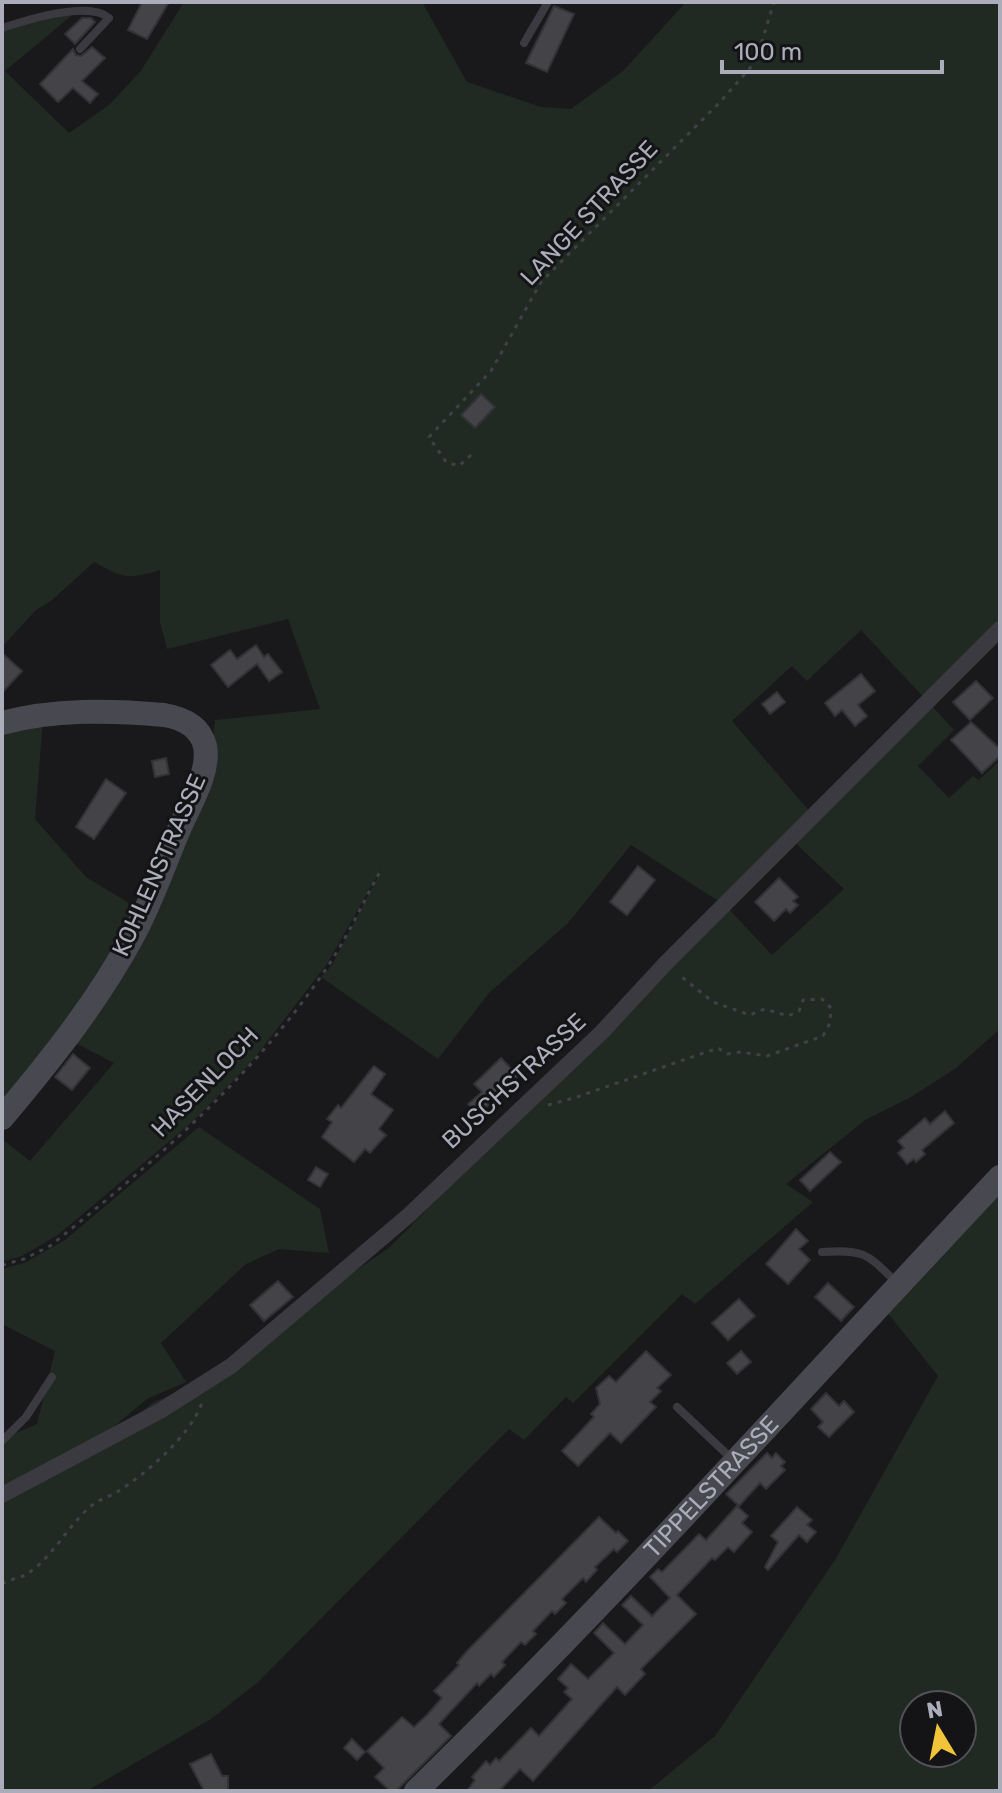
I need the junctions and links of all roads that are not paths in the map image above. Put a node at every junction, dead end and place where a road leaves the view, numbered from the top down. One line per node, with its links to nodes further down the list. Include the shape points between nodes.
1 (548, 2): 3 (lane)
2 (2, 28): 4 (lane, via 78,10 107,15)
3 (524, 43)
4 (80, 49)
5 (1000, 629): 15 (street, BUSCHSTRASSE, via 602,1032 409,1215 205,1384)
6 (2, 723): 7 (street, KOHLENSTRASSE, via 76,712 164,715 192,726 206,754 134,933 71,1034)
7 (2, 1118)
8 (1000, 1177): 10 (street, TIPPELSTRASSE)
9 (822, 1252): 10 (lane, via 864,1253)
10 (899, 1285): 14 (street, TIPPELSTRASSE)
11 (52, 1377): 13 (lane, via 26,1417)
12 (677, 1407): 14 (lane)
13 (2, 1441)
14 (735, 1462): 16 (street, TIPPELSTRASSE)
15 (2, 1495)
16 (416, 1791)

